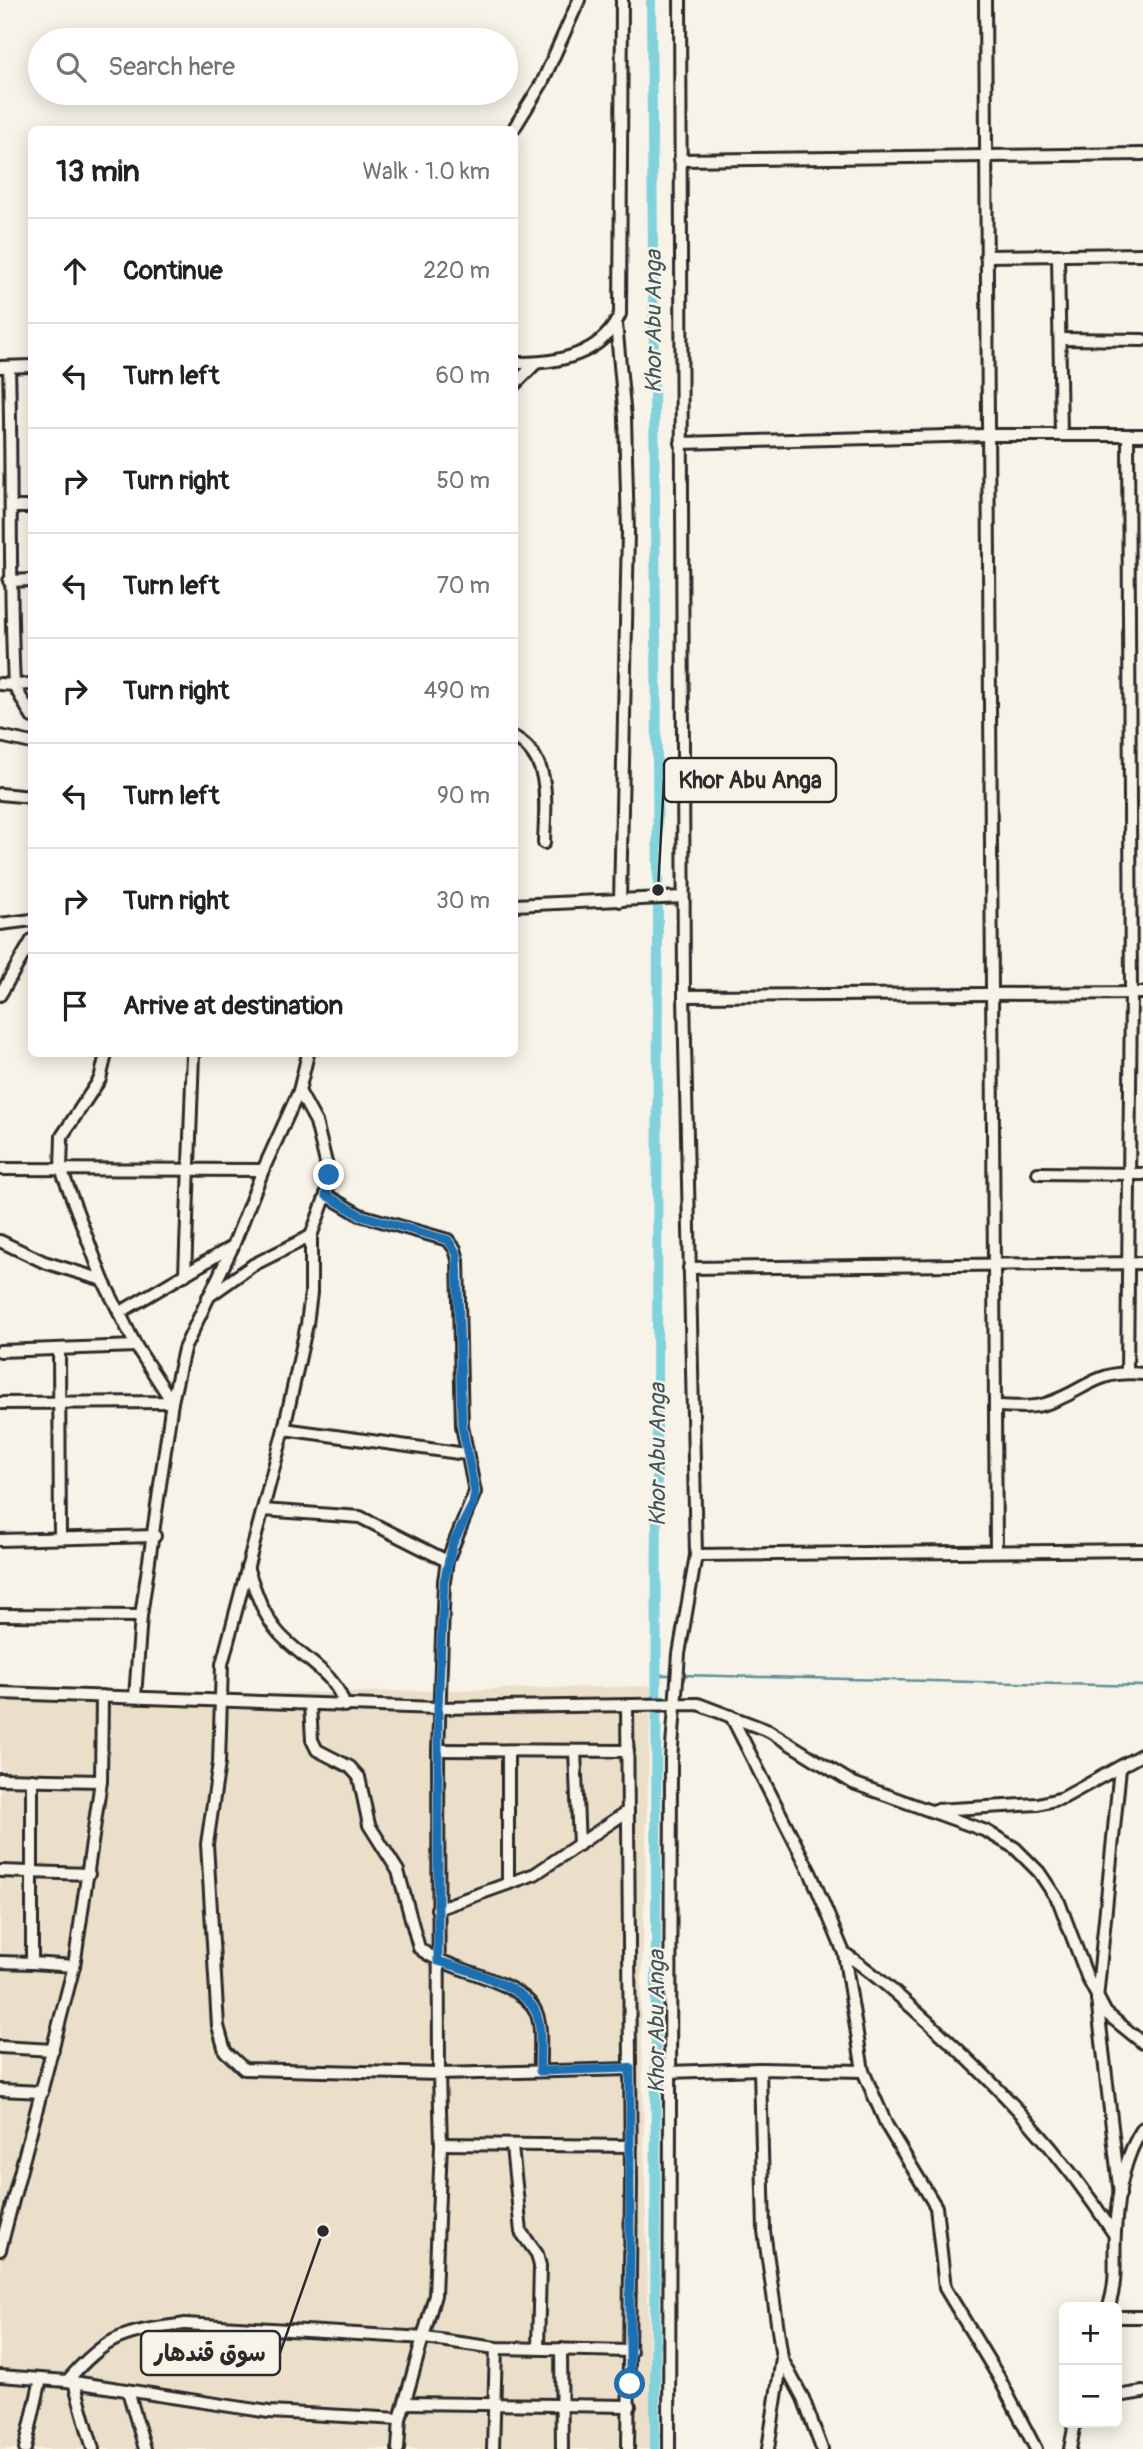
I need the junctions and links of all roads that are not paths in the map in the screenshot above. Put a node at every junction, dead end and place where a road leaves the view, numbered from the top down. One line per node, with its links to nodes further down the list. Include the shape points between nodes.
1 (579, 0): 5 (street, via 542,83)
2 (622, 0): 12 (street)
3 (680, 0): 8 (street)
4 (985, 0): 7 (street)
5 (515, 126)
6 (1143, 154): 7 (street)
7 (986, 156): 8 (street); 11 (street)
8 (680, 160): 25 (street)
9 (1143, 254): 10 (street)
10 (1058, 255): 11 (street); 13 (street)
11 (986, 256): 21 (street)
12 (617, 323): 16 (street, via 607,338 590,349); 43 (street, via 628,532)
13 (1061, 339): 14 (street); 22 (street)
14 (1143, 340)
15 (518, 363): 16 (street)
16 (536, 363): 19 (street)
17 (28, 366): 18 (street)
18 (4, 367): 20 (street)
19 (518, 381)
20 (5, 418): 27 (street)
21 (986, 435): 22 (street); 25 (street); 49 (street)
22 (1061, 435): 23 (street)
23 (1128, 435): 24 (street); 48 (street)
24 (1143, 435)
25 (681, 443): 42 (street)
26 (0, 492): 27 (street)
27 (12, 493): 28 (street)
28 (12, 507): 29 (street); 30 (street)
29 (28, 507)
30 (9, 580): 31 (street); 34 (street)
31 (28, 580)
32 (0, 684): 34 (street)
33 (28, 684): 34 (street)
34 (14, 685): 35 (street)
35 (28, 710)
36 (1, 736): 38 (street)
37 (518, 739): 41 (street, via 539,761 545,781)
38 (28, 742)
39 (0, 794): 40 (street)
40 (28, 797)
41 (544, 843)
42 (683, 897): 43 (street); 51 (street)
43 (620, 901): 44 (street)
44 (518, 905)
45 (28, 920): 46 (street)
46 (0, 924)
47 (28, 947): 50 (street)
48 (1137, 993): 49 (street); 55 (street)
49 (993, 994): 51 (street); 71 (street)
50 (0, 995)
51 (684, 996): 72 (street)
52 (105, 1057): 59 (street, via 100,1079 62,1136)
53 (193, 1057): 61 (street)
54 (307, 1057): 57 (street)
55 (1131, 1086): 56 (street); 63 (street)
56 (1143, 1086)
57 (299, 1091): 60 (street); 65 (street, via 323,1144 329,1175)
58 (0, 1169): 59 (street)
59 (61, 1169): 61 (street); 74 (street)
60 (263, 1170): 61 (street); 68 (street)
61 (190, 1172): 73 (street)
62 (1038, 1173): 63 (street)
63 (1130, 1174): 64 (street); 69 (street)
64 (1143, 1174)
65 (326, 1195): 66 (street); 87 (street, via 360,1215 437,1235 453,1244 458,1259 459,1369)
66 (311, 1236): 75 (street, via 253,1265); 86 (street, via 307,1324)
67 (0, 1241): 74 (street, via 44,1262)
68 (233, 1246): 73 (street); 75 (street)
69 (1130, 1263): 70 (street); 71 (street); 80 (street)
70 (1143, 1263)
71 (995, 1265): 72 (street); 85 (street)
72 (690, 1268): 94 (street)
73 (186, 1275): 76 (street)
74 (103, 1280): 76 (street)
75 (206, 1298): 82 (street, via 184,1349)
76 (119, 1313): 77 (street)
77 (135, 1346): 78 (street); 82 (street)
78 (59, 1350): 79 (street); 84 (street)
79 (0, 1352)
80 (1127, 1373): 81 (street); 85 (street, via 1092,1379 1046,1404)
81 (1143, 1374)
82 (172, 1402): 84 (street); 89 (street)
83 (0, 1403): 84 (street)
84 (59, 1403): 90 (street)
85 (996, 1406): 93 (street)
86 (284, 1429): 87 (street); 88 (street)
87 (466, 1454): 95 (street, via 475,1492)
88 (263, 1510): 95 (street, via 360,1517); 96 (street)
89 (155, 1536): 90 (street); 98 (street)
90 (60, 1538): 91 (street)
91 (0, 1540)
92 (1143, 1549): 93 (street)
93 (996, 1550): 94 (street)
94 (696, 1555): 103 (street)
95 (447, 1561): 107 (street)
96 (247, 1567): 102 (street, via 222,1664); 106 (street, via 271,1624 337,1685)
97 (0, 1615): 98 (street)
98 (141, 1616): 101 (street)
99 (0, 1693): 100 (street)
100 (102, 1696): 101 (street); 117 (street)
101 (135, 1697): 102 (street)
102 (220, 1702): 104 (street); 140 (street, via 219,1763 207,1844 218,2026 225,2051 244,2069 256,2071)
103 (670, 1703): 105 (street); 108 (street, via 698,1704); 138 (street)
104 (310, 1705): 106 (street); 127 (street, via 312,1740 317,1750 351,1767 359,1777 369,1825 398,1871 419,1948)
105 (627, 1705): 107 (street); 112 (street)
106 (344, 1706): 107 (street)
107 (438, 1708): 109 (street)
108 (731, 1716): 119 (street, via 769,1731 853,1783); 126 (street, via 811,1874)
109 (438, 1750): 110 (street); 125 (street)
110 (508, 1751): 111 (street); 124 (street)
111 (575, 1751): 112 (street); 120 (street)
112 (628, 1751): 118 (street)
113 (1143, 1754): 114 (street)
114 (1120, 1768): 119 (street, via 1063,1798 1038,1804); 131 (street)
115 (0, 1779): 116 (street)
116 (32, 1779): 117 (street); 122 (street)
117 (101, 1781): 123 (street)
118 (628, 1811): 120 (street); 135 (street)
119 (925, 1811): 131 (street, via 986,1830 1028,1860 1059,1902)
120 (579, 1845): 124 (street, via 535,1874)
121 (0, 1871): 122 (street)
122 (34, 1872): 123 (street); 129 (street)
123 (89, 1874): 130 (street)
124 (509, 1883): 125 (street)
125 (437, 1909): 127 (street)
126 (844, 1953): 139 (street); 148 (street, via 900,1997 1001,2090 1059,2154)
127 (438, 1961): 137 (street, via 475,1972 529,2003 538,2023); 140 (street)
128 (0, 1962): 129 (street)
129 (32, 1963): 130 (street)
130 (74, 1966): 134 (street)
131 (1097, 1998): 132 (street, via 1106,2013); 147 (street)
132 (1143, 2043)
133 (0, 2048): 134 (street)
134 (53, 2050): 142 (street)
135 (630, 2068): 137 (street); 145 (street)
136 (761, 2069): 138 (street); 139 (street); 158 (street, via 764,2231)
137 (540, 2071): 140 (street)
138 (668, 2071): 178 (street)
139 (863, 2071): 181 (street, via 887,2126 936,2207 945,2288)
140 (439, 2074): 144 (street)
141 (0, 2090): 142 (street)
142 (42, 2092): 149 (street)
143 (1143, 2128): 147 (street, via 1125,2164)
144 (442, 2144): 146 (street); 153 (street, via 435,2295)
145 (631, 2146): 146 (street); 157 (street)
146 (512, 2147): 155 (street, via 521,2232 540,2266)
147 (1120, 2195): 148 (street)
148 (1114, 2234): 150 (street, via 1117,2270)
149 (0, 2250)
150 (1110, 2302)
151 (1122, 2317): 152 (street)
152 (1143, 2317)
153 (425, 2338): 154 (street); 161 (street, via 185,2324 106,2343 93,2351); 165 (street)
154 (496, 2348): 155 (street); 166 (street)
155 (538, 2348): 156 (street)
156 (561, 2349): 157 (street); 168 (street)
157 (631, 2351): 167 (street)
158 (782, 2358): 179 (street); 180 (street)
159 (0, 2376): 160 (street)
160 (41, 2379): 161 (street); 171 (street)
161 (70, 2382): 162 (street); 172 (street)
162 (128, 2391): 169 (street, via 250,2410); 173 (street)
163 (1143, 2392): 164 (street)
164 (1122, 2395)
165 (405, 2403): 166 (street); 169 (street)
166 (494, 2406): 168 (street); 175 (street)
167 (630, 2406): 168 (street); 177 (street)
168 (561, 2407): 176 (street)
169 (400, 2419): 174 (street)
170 (1074, 2428): 182 (street)
171 (24, 2449)
172 (93, 2449)
173 (145, 2449)
174 (398, 2449)
175 (493, 2449)
176 (562, 2449)
177 (628, 2449)
178 (669, 2449)
179 (768, 2449)
180 (822, 2449)
181 (1036, 2449)
182 (1070, 2449)

